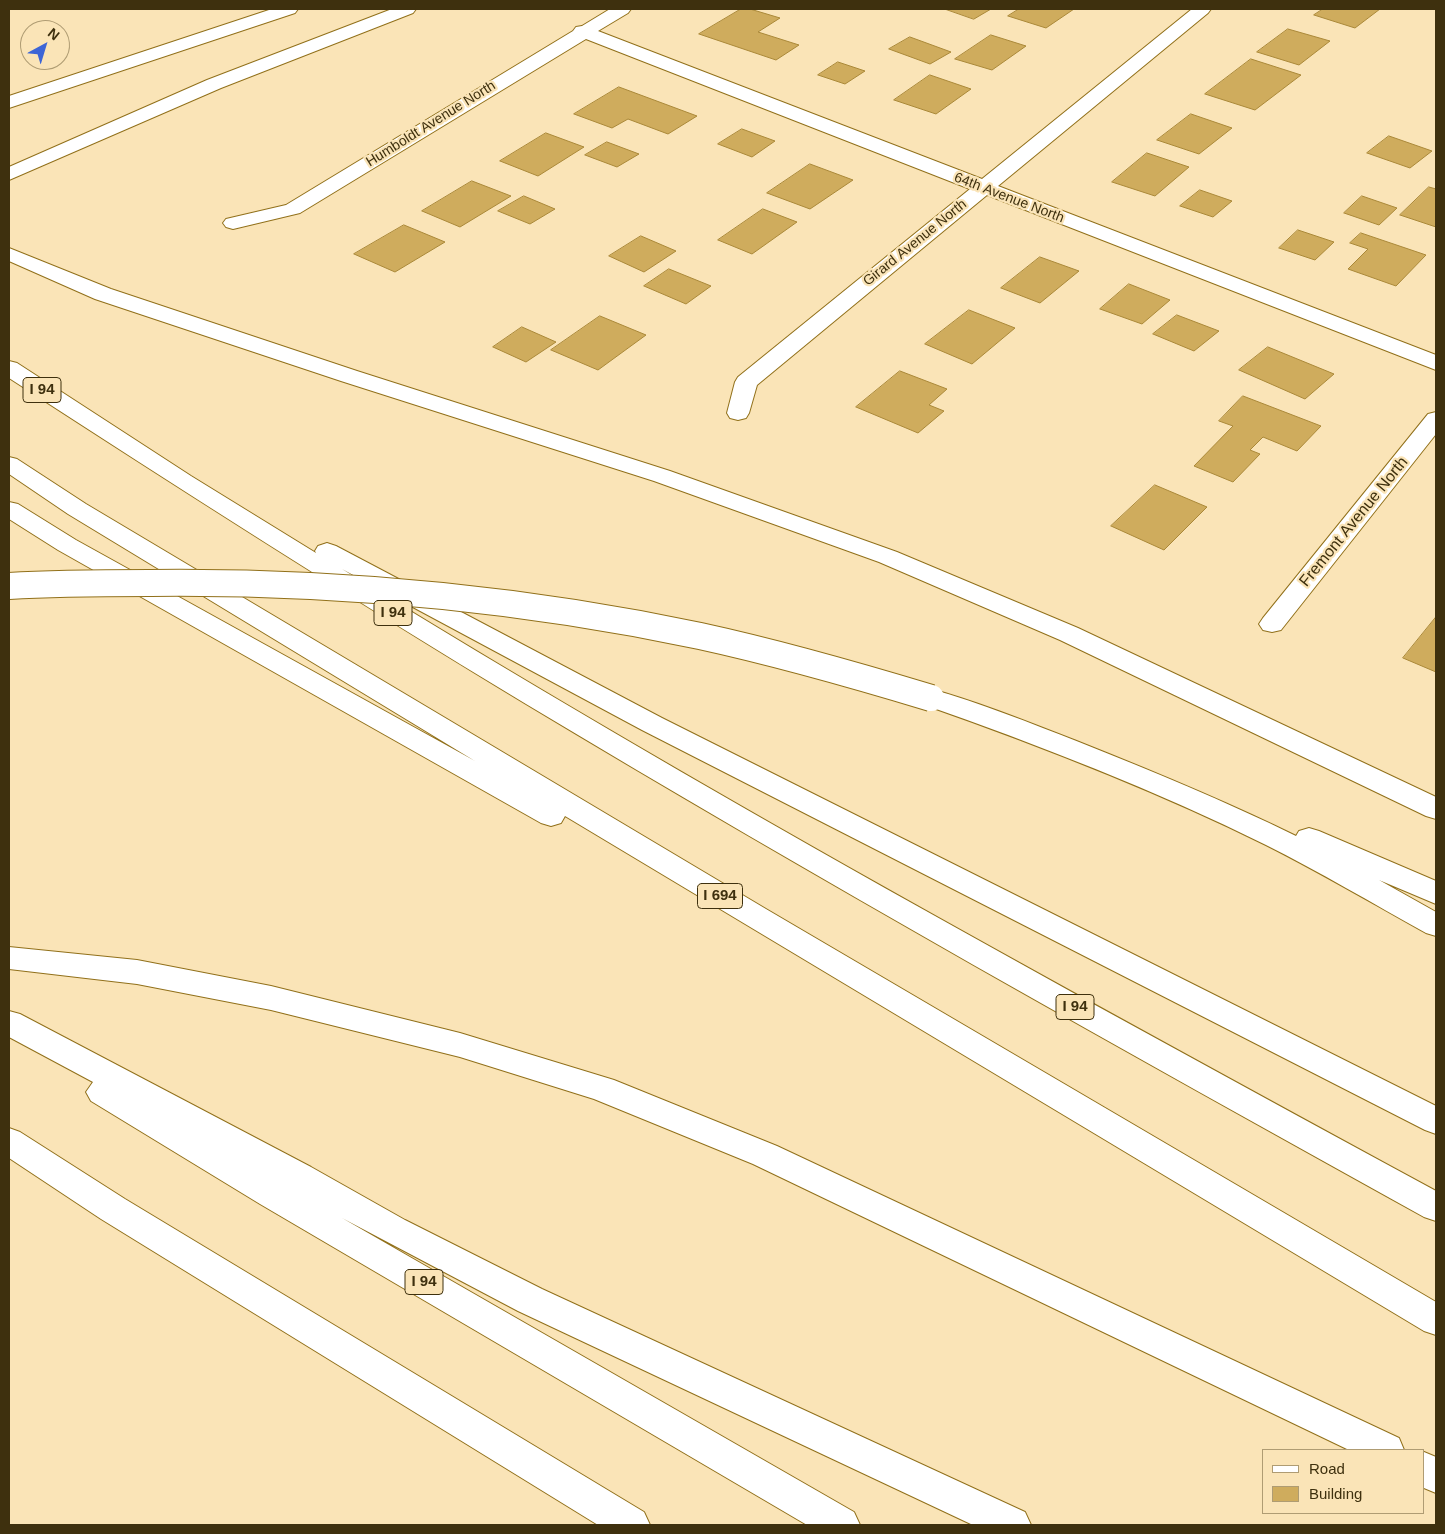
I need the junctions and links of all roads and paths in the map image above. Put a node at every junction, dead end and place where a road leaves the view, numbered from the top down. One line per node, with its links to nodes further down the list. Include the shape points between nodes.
1 (289, 9): 6 (main road)
2 (407, 9): 7 (main road, via 214,84)
3 (622, 9): 5 (main road, Humboldt Avenue North)
4 (1202, 9): 8 (main road, Girard Avenue North)
5 (582, 32): 8 (main road, 64th Avenue North); 9 (main road, Humboldt Avenue North, via 293,209)
6 (9, 102)
7 (9, 174)
8 (983, 188): 11 (main road, 64th Avenue North); 14 (main road, Girard Avenue North, via 746,382)
9 (233, 224)
10 (9, 254): 21 (main road, via 102,294 644,470 888,557 1069,634)
11 (1436, 363)
12 (9, 368): 13 (main road, I 94)
13 (76, 412): 27 (main road, via 342,560 652,724); 30 (main road, I 94, via 274,540 716,805)
14 (738, 413)
15 (1436, 419): 19 (main road, Fremont Avenue North)
16 (9, 464): 28 (main road, I 694, via 77,509 504,767)
17 (9, 509): 28 (main road, via 179,608)
18 (9, 586): 20 (main road, bridge, via 251,584 370,590 607,618 833,670 931,698)
19 (1272, 624)
20 (1052, 742): 22 (main road, via 1151,775 1249,813); 23 (main road, via 1253,828)
21 (1436, 809)
22 (1436, 893)
23 (1436, 925)
24 (9, 958): 32 (main road, via 137,972 271,998 460,1046 603,1089 782,1163)
25 (9, 1023): 37 (main road, via 521,1295)
26 (9, 1036): 36 (main road, I 94, via 272,1194)
27 (1436, 1121)
28 (1115, 1132): 31 (main road, I 694)
29 (9, 1141): 35 (main road, via 206,1267)
30 (1436, 1206)
31 (1436, 1320)
32 (1384, 1449)
33 (1425, 1470): 34 (main road)
34 (1436, 1476)
35 (631, 1525)
36 (841, 1525)
37 (1012, 1525)

